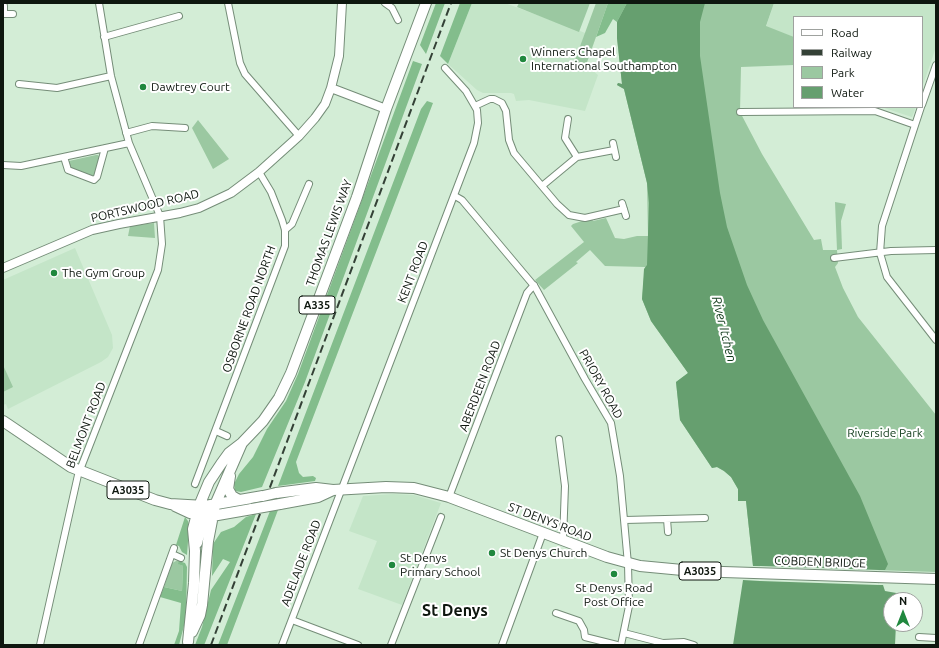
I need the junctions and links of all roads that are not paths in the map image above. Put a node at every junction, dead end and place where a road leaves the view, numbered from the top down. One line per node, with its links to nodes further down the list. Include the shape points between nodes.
1 (99, 3): 14 (street, BELMONT ROAD)
2 (228, 3): 31 (street, via 240,63 245,74)
3 (342, 3): 4 (street); 19 (street, PORTSWOOD ROAD, via 340,43)
4 (350, 3)
5 (385, 3): 9 (street)
6 (397, 3): 9 (street)
7 (426, 3): 23 (main road, THOMAS LEWIS WAY / A335)
8 (4, 6): 10 (street)
9 (392, 8): 13 (street)
10 (4, 14): 11 (street)
11 (13, 14)
12 (179, 16): 14 (street)
13 (398, 20)
14 (104, 37): 17 (street, BELMONT ROAD)
15 (936, 65): 20 (street)
16 (445, 68): 21 (street, KENT ROAD, via 466,91)
17 (111, 76): 18 (street, via 57,88); 30 (street, BELMONT ROAD)
18 (19, 84)
19 (331, 88): 23 (street); 31 (street, PORTSWOOD ROAD, via 321,111)
20 (923, 103)
21 (475, 106): 39 (street, via 490,99 502,103 511,146 520,161); 41 (street, KENT ROAD, via 478,117 477,132)
22 (921, 108): 26 (street)
23 (386, 109): 55 (main road, THOMAS LEWIS WAY / A335, via 357,197 291,373 272,410)
24 (740, 112): 26 (street, via 874,111)
25 (568, 119): 28 (street)
26 (915, 125): 46 (street, via 882,226)
27 (185, 128): 30 (street, via 152,126)
28 (565, 131): 29 (street); 36 (street, via 566,141)
29 (572, 132)
30 (126, 133): 32 (street, BELMONT ROAD)
31 (299, 136): 38 (street, PORTSWOOD ROAD)
32 (129, 143): 34 (street); 42 (street, BELMONT ROAD)
33 (613, 143): 36 (street, via 615,153)
34 (105, 148): 35 (street); 35 (street, via 94,180 68,170)
35 (64, 157): 37 (street, via 21,166)
36 (577, 157): 39 (street)
37 (3, 166)
38 (259, 172): 42 (street, PORTSWOOD ROAD, via 231,193 207,205); 44 (street, OSBORNE ROAD NORTH, via 271,192)
39 (542, 186): 43 (street, via 557,204 573,217 585,218 623,206)
40 (305, 188): 44 (street, via 292,224)
41 (455, 196): 49 (street, PRIORY ROAD, via 462,200); 59 (street, KENT ROAD)
42 (160, 216): 48 (street, PORTSWOOD ROAD, via 92,230); 56 (street, BELMONT ROAD, via 162,244 158,270)
43 (626, 216)
44 (285, 230): 52 (street, OSBORNE ROAD NORTH, via 284,249)
45 (936, 250): 46 (street)
46 (880, 253): 47 (street); 50 (street, via 888,277)
47 (834, 258)
48 (3, 268)
49 (534, 285): 60 (street, ABERDEEN ROAD, via 527,293); 66 (street, PRIORY ROAD, via 611,423 618,456)
50 (936, 340)
51 (3, 421): 56 (main road, ST DENYS ROAD / A3035, via 57,459)
52 (216, 431): 53 (street); 58 (street, OSBORNE ROAD NORTH)
53 (227, 436)
54 (559, 439): 71 (street, via 565,486)
55 (242, 443): 57 (main road, THOMAS LEWIS WAY / A335); 62 (main road, THOMAS LEWIS WAY / A335, via 229,453 209,482)
56 (80, 470): 62 (main road, ST DENYS ROAD / A3035, via 144,496); 85 (street, BELMONT ROAD)
57 (230, 470): 61 (main road, via 228,489 232,496); 62 (main road, THOMAS LEWIS WAY / A335)
58 (195, 484)
59 (337, 490): 60 (main road, ST DENYS ROAD / A3035, via 399,487); 61 (main road, ST DENYS ROAD / A3035, bridge, via 316,488); 62 (main road, ST DENYS ROAD / A3035, bridge, via 318,497 252,509); 79 (street, ADELAIDE ROAD)
60 (449, 497): 70 (main road, ST DENYS ROAD / A3035)
61 (239, 500): 62 (main road, ST DENYS ROAD / A3035)
62 (205, 510): 84 (main road, THOMAS LEWIS WAY / A335, via 195,551 193,599); 84 (main road, THOMAS LEWIS WAY / A335, via 208,541 200,615)
63 (441, 517): 67 (street)
64 (705, 518): 65 (street)
65 (667, 519): 66 (street); 69 (street)
66 (625, 520): 75 (street, PRIORY ROAD)
67 (436, 527): 68 (street); 89 (street)
68 (444, 530)
69 (668, 532)
70 (543, 533): 71 (main road, ST DENYS ROAD / A3035); 90 (street)
71 (563, 540): 75 (main road, ST DENYS ROAD / A3035)
72 (174, 548): 73 (street)
73 (172, 554): 74 (street); 86 (street)
74 (181, 558)
75 (628, 564): 76 (main road, ST DENYS ROAD / A3035, via 693,571); 80 (street, PRIORY ROAD, via 629,601)
76 (760, 573): 77 (main road, COBDEN BRIDGE / A3035)
77 (936, 579)
78 (556, 614): 82 (street, via 579,621 584,630 584,637)
79 (292, 620): 87 (street, ADELAIDE ROAD); 88 (street)
80 (624, 633): 93 (street, PRIORY ROAD); 94 (street, via 663,643 684,642)
81 (919, 637): 83 (street)
82 (588, 638): 91 (street); 92 (street)
83 (936, 638)
84 (187, 643)
85 (40, 645)
86 (139, 645)
87 (282, 645)
88 (358, 645)
89 (391, 645)
90 (502, 645)
91 (586, 645)
92 (617, 645)
93 (621, 645)
94 (694, 645)

